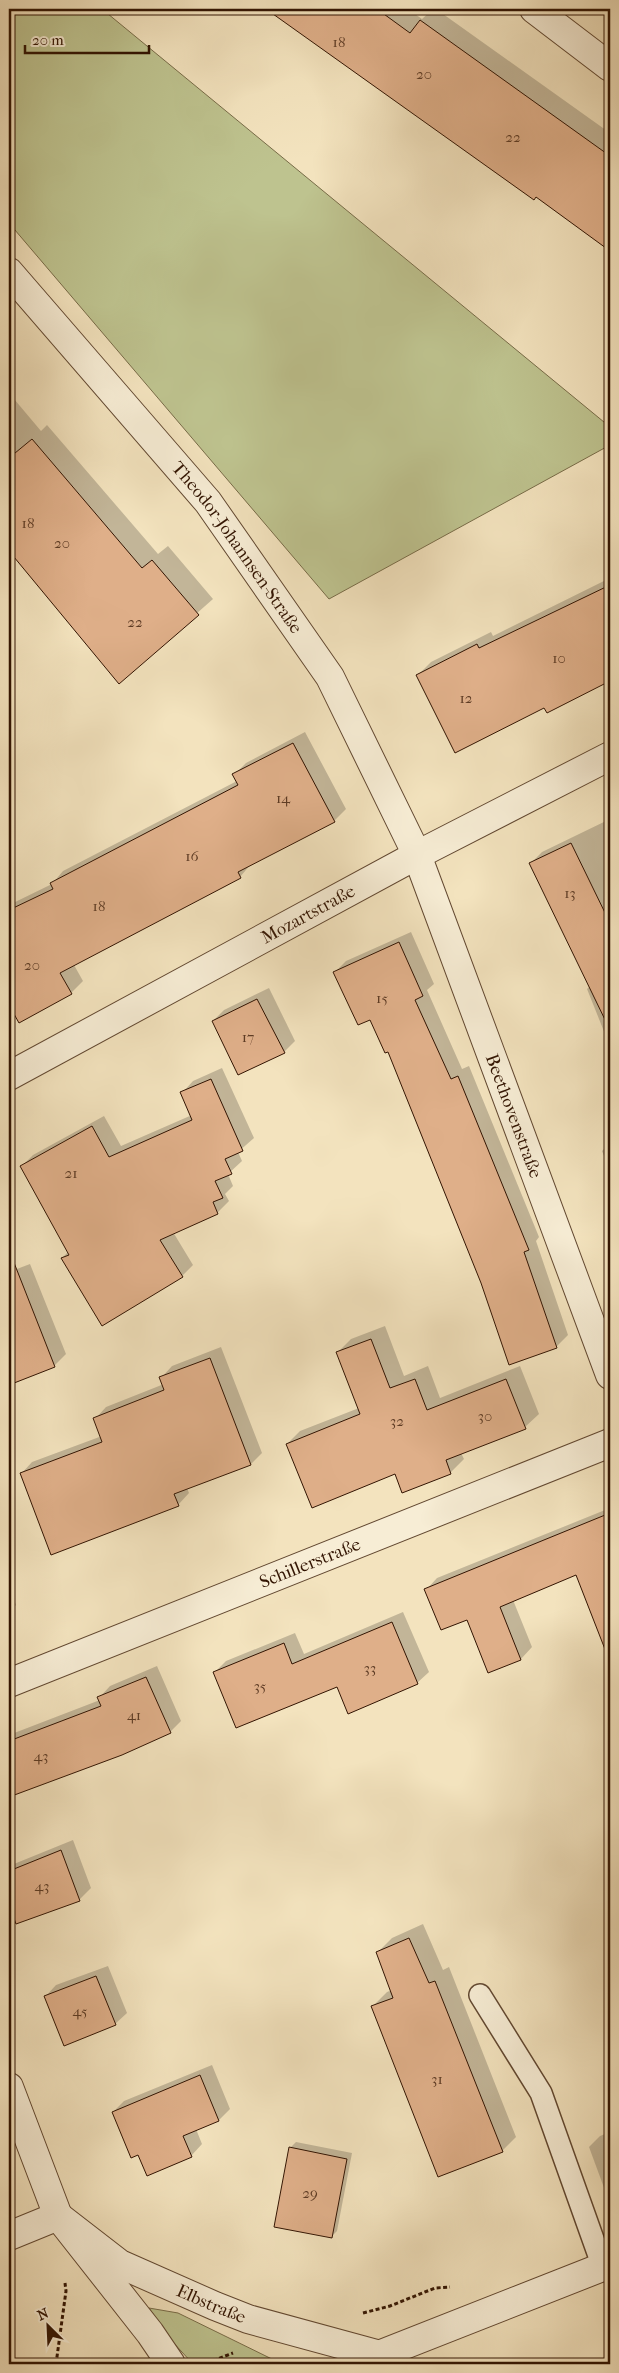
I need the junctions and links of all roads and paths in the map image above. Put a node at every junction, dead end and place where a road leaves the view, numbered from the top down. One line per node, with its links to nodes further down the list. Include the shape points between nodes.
1 (534, 9): 2 (street)
2 (610, 66)
3 (9, 272): 5 (street, Theodor-Johannsen-Straße, via 208,502 330,677)
4 (610, 756): 5 (street, Mozartstraße)
5 (417, 855): 6 (street, Mozartstraße); 7 (street, Beethovenstraße)
6 (9, 1076)
7 (610, 1375)
8 (610, 1443): 9 (street, Schillerstraße)
9 (9, 1683)
10 (480, 1996): 14 (lane, via 541,2093)
11 (9, 2087): 12 (street)
12 (58, 2216): 13 (street); 19 (street, Elbstraße, via 120,2264 248,2319); 21 (street)
13 (9, 2236)
14 (607, 2265): 19 (street, Elbstraße)
15 (454, 2287): 17 (path, via 435,2288 390,2306)
16 (66, 2291): 20 (path)
17 (361, 2313)
18 (239, 2350): 22 (path)
19 (368, 2360)
20 (56, 2364)
21 (171, 2364)
22 (204, 2364)

